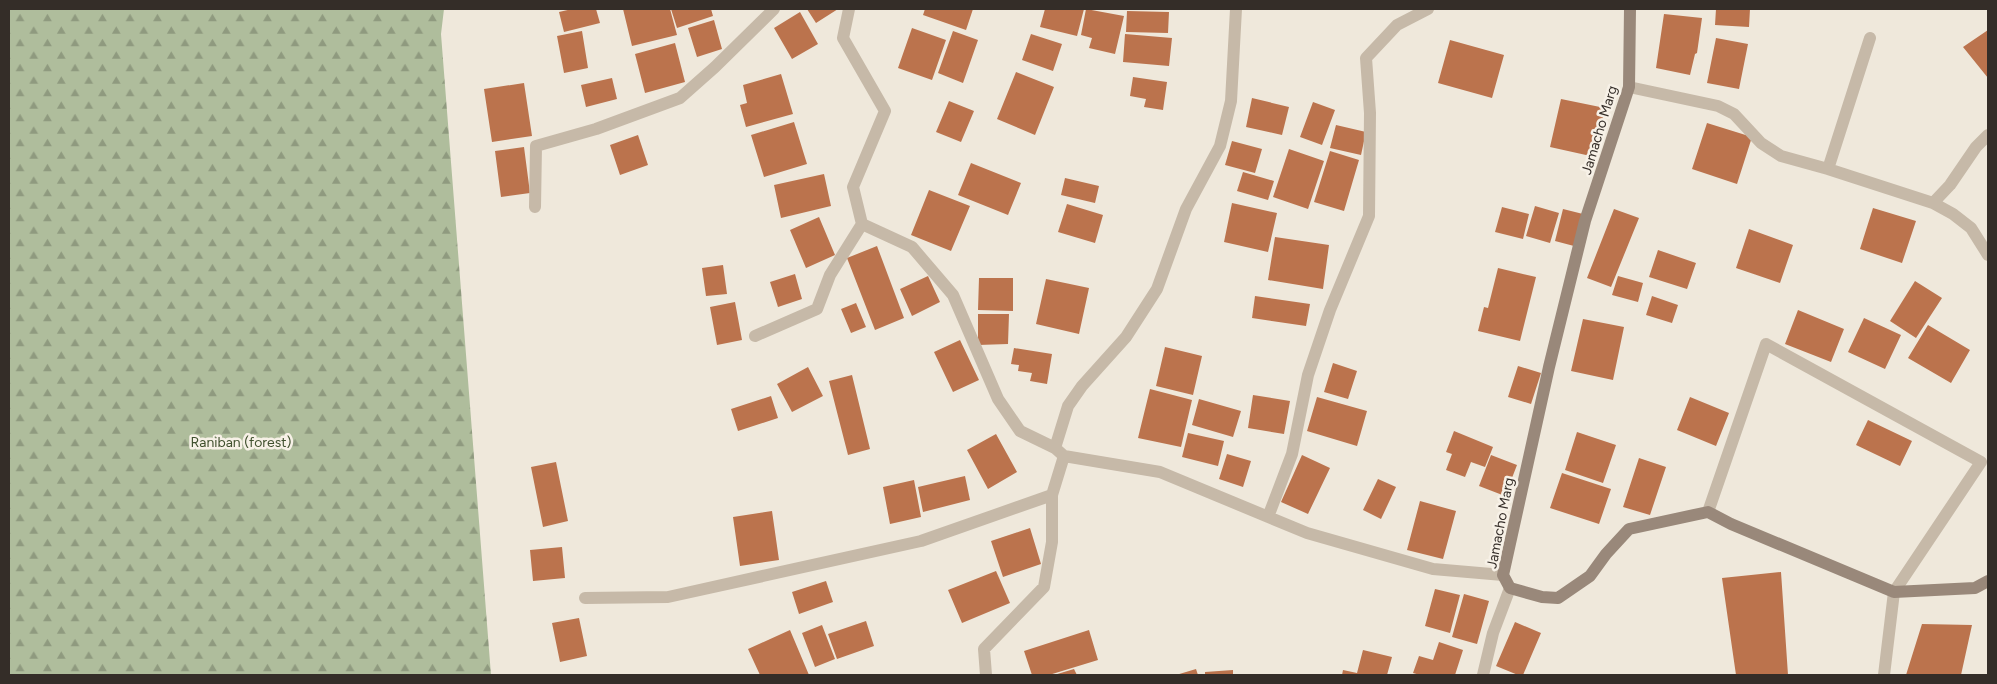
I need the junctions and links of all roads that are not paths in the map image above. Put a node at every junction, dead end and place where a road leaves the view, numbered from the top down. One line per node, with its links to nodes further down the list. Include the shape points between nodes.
1 (774, 9): 11 (street, via 680,98 596,129 536,146)
2 (849, 9): 12 (street, via 843,38 885,111 854,187)
3 (1236, 9): 15 (street, via 1231,101 1220,146 1186,209 1157,289 1126,337 1068,406)
4 (1428, 9): 19 (street, via 1397,25 1366,58 1370,113 1369,216 1330,310 1308,375 1292,454)
5 (1630, 9): 7 (street, Jamacho Marg)
6 (1870, 38): 9 (street)
7 (1629, 87): 9 (street, via 1718,106 1734,114 1770,150); 20 (street, Jamacho Marg, via 1585,221)
8 (1988, 135): 10 (street)
9 (1828, 169): 10 (street)
10 (1933, 204): 13 (street, via 1971,228)
11 (535, 206)
12 (862, 224): 14 (street, via 830,275 817,309); 15 (street, via 912,247 953,294 998,399 1020,432)
13 (1988, 255)
14 (754, 336)
15 (1059, 452): 17 (street); 19 (street, via 1160,472)
16 (1985, 462): 18 (street, via 1766,344); 23 (street)
17 (1052, 495): 24 (street, via 921,541 668,597); 25 (street, via 1052,542 1044,587 984,649)
18 (1708, 512): 22 (street, via 1629,529 1590,576 1558,598 1542,598); 23 (street)
19 (1268, 517): 20 (street, via 1307,533 1432,569)
20 (1503, 574): 22 (street, Jamacho Marg)
21 (1988, 581): 23 (street, via 1974,588)
22 (1510, 588): 26 (street, via 1493,633)
23 (1894, 592): 27 (street)
24 (584, 598)
25 (986, 675)
26 (1483, 675)
27 (1884, 675)

